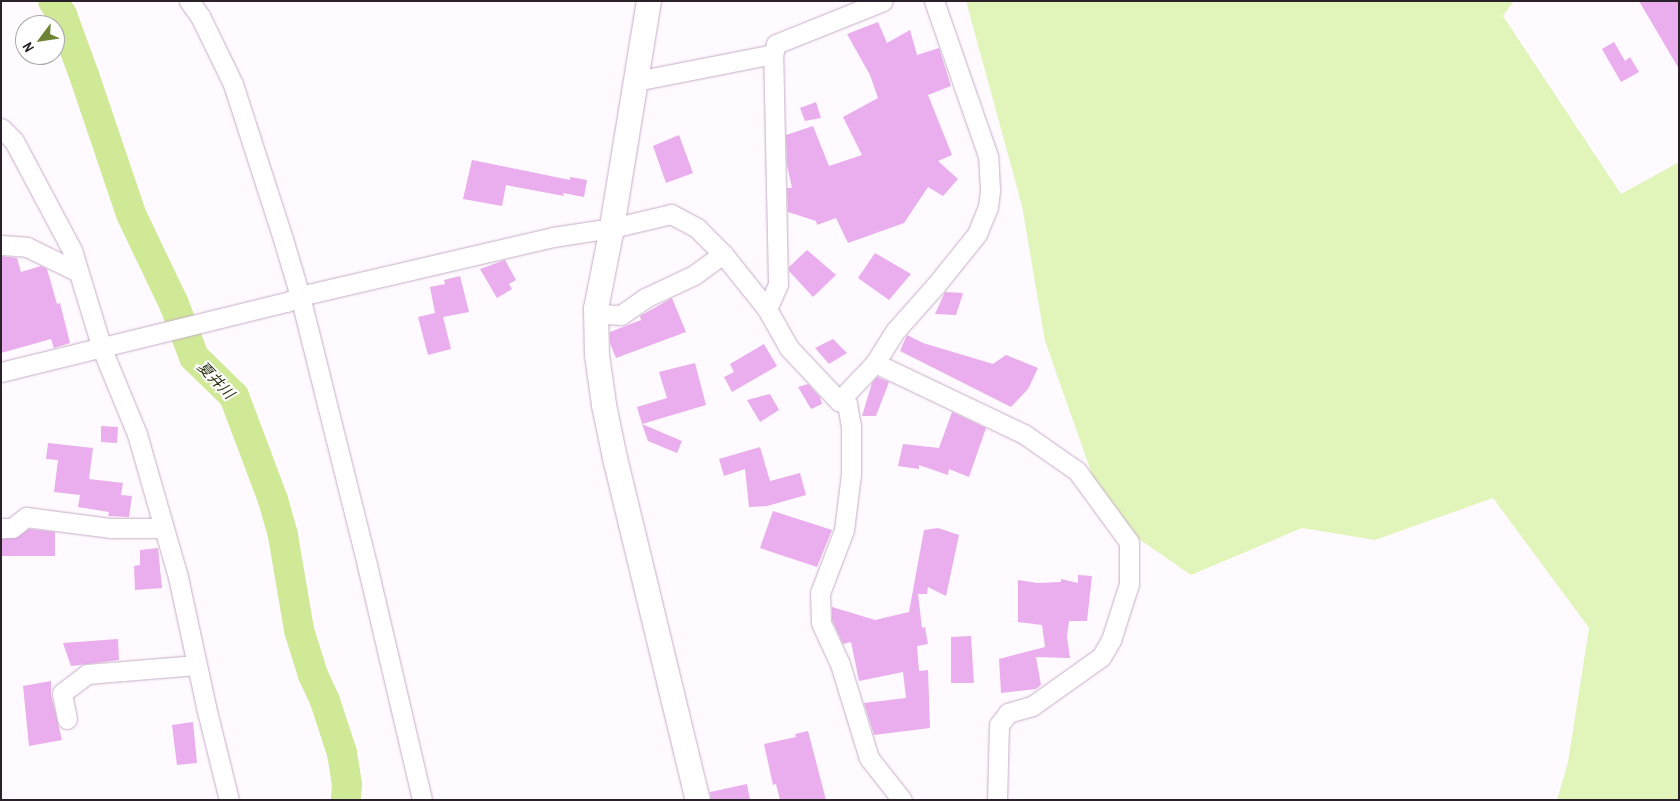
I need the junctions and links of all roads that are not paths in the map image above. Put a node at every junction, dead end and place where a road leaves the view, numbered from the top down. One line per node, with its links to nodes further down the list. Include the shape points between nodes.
1 (189, 1): 12 (street, via 200,16 233,84)
2 (649, 1): 6 (street)
3 (883, 1): 5 (street, via 776,44)
4 (934, 1): 16 (street, via 988,156 988,207 976,234 896,330)
5 (774, 54): 6 (street); 13 (street, via 778,284)
6 (636, 81): 8 (street)
7 (1, 128): 11 (street, via 14,141 72,250)
8 (612, 228): 10 (street, via 671,214 697,228); 12 (street, via 553,237); 14 (street)
9 (1, 246): 11 (street, via 27,247)
10 (723, 254): 13 (street); 14 (street, via 694,275 645,298 622,315)
11 (78, 272): 15 (street)
12 (293, 299): 15 (street); 24 (street, via 325,403 367,565)
13 (767, 310): 18 (street, via 789,348)
14 (596, 314): 25 (street, via 597,355 604,406)
15 (102, 348): 17 (street); 20 (street, via 137,434)
16 (875, 363): 18 (street); 27 (street, via 1024,434 1070,466 1129,542 1129,584 1112,640 1102,657 1032,706 1008,713 999,725)
17 (1, 372)
18 (839, 401): 26 (street, via 847,404 851,426 851,474 844,530 820,594 821,623 840,664 869,758)
19 (1, 528): 20 (street, via 12,528 26,517 111,528)
20 (164, 528): 21 (street)
21 (197, 666): 22 (street, via 87,674 62,693); 23 (street)
22 (67, 720)
23 (228, 800)
24 (422, 800)
25 (698, 800)
26 (902, 800)
27 (997, 800)

